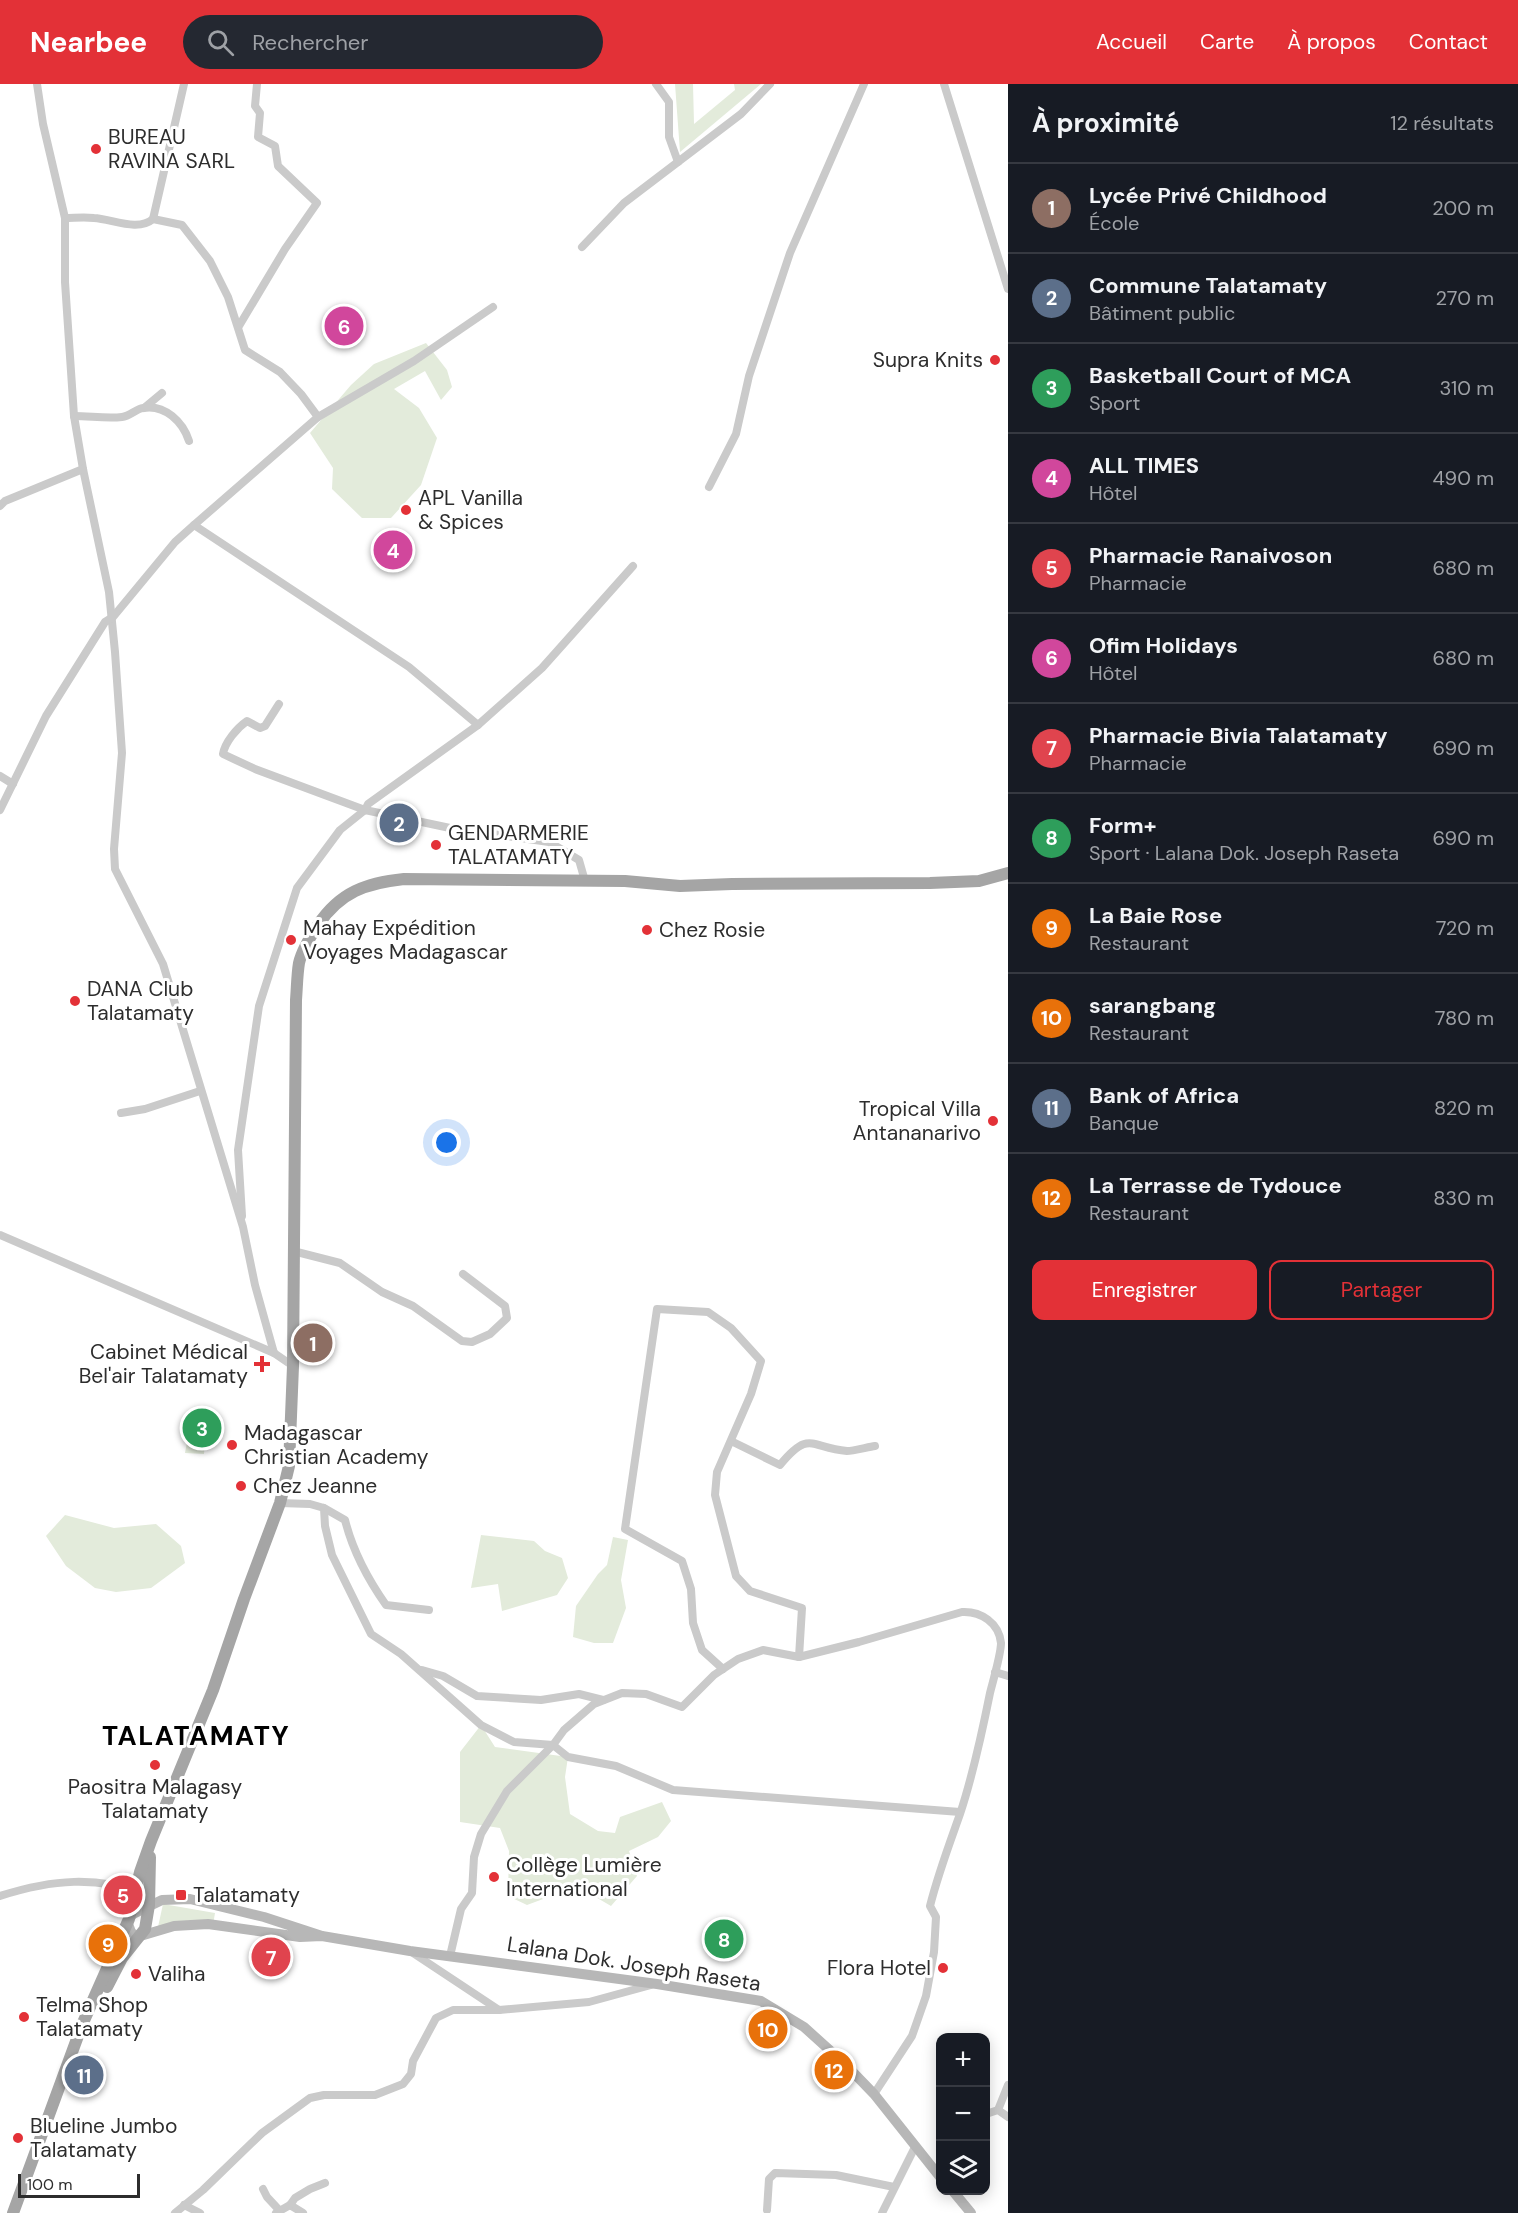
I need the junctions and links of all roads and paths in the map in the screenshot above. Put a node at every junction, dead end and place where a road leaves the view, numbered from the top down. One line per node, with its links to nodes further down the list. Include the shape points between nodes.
1 (37, 84): 9 (street)
2 (184, 84): 10 (street)
3 (257, 84): 14 (street, via 258,137 275,146 278,166 317,204)
4 (656, 84): 8 (street, via 669,102 669,137)
5 (770, 84): 8 (street, via 741,114)
6 (864, 84): 21 (street, via 790,253 749,376 736,434)
7 (944, 84): 12 (street)
8 (678, 162): 11 (street, via 624,204)
9 (65, 218): 10 (street, via 135,225 147,225); 17 (street)
10 (153, 219): 14 (street, via 182,225 210,261)
11 (582, 248)
12 (1008, 289)
13 (493, 307): 18 (street, via 414,361)
14 (239, 326): 18 (street, via 245,350 280,372)
15 (162, 393): 16 (street)
16 (144, 408): 17 (street, via 124,417); 19 (street, via 164,410 171,415 186,431)
17 (74, 416): 20 (street)
18 (318, 417): 23 (street)
19 (189, 441)
20 (82, 469): 22 (street); 25 (street)
21 (709, 487)
22 (2, 501)
23 (194, 525): 25 (street, via 175,542); 27 (street, via 409,667)
24 (633, 566): 27 (street, via 542,668)
25 (113, 617): 29 (street, via 105,622 46,716); 34 (street, via 122,753 115,869 163,964)
26 (279, 704): 31 (street, via 266,726 260,728 247,721 242,724 223,754)
27 (478, 725): 31 (street)
28 (0, 776): 29 (street)
29 (13, 783): 30 (street)
30 (0, 810)
31 (365, 810): 33 (street, via 450,828 549,842 579,860); 36 (street, via 340,830 297,888 259,1006 238,1150)
32 (1008, 873): 33 (main road, via 979,881 930,883 680,886)
33 (585, 881): 38 (main road, via 404,879 360,888 328,910 309,938 299,963)
34 (200, 1091): 35 (street); 36 (street)
35 (122, 1113)
36 (243, 1227): 40 (street)
37 (0, 1234): 40 (street)
38 (293, 1251): 39 (street, via 340,1263 382,1292 413,1306 462,1341 472,1342 490,1334 507,1318 505,1306); 41 (main road)
39 (463, 1274)
40 (274, 1353): 41 (street)
41 (292, 1366): 44 (main road, via 289,1466)
42 (731, 1440): 43 (street, via 780,1465 794,1449 807,1442 849,1451); 47 (street, via 717,1472 715,1495 736,1576 750,1591 802,1608); 49 (street, via 761,1361 731,1328 708,1311 657,1309 625,1530 682,1561 702,1650)
43 (875, 1446)
44 (280, 1503): 45 (street); 55 (main road, via 213,1690)
45 (324, 1508): 46 (street, via 345,1520 365,1576 386,1605); 48 (street, via 332,1555 371,1634)
46 (429, 1610)
47 (799, 1657): 49 (street, via 764,1650); 50 (street, via 972,1611 982,1614 995,1628 1000,1643)
48 (417, 1668): 52 (street, via 443,1676 477,1696 541,1700 579,1694); 53 (street, via 481,1725 514,1742)
49 (723, 1669): 52 (street, via 682,1707 646,1694 621,1693)
50 (995, 1672): 51 (street); 54 (street)
51 (1008, 1676)
52 (604, 1700): 53 (street, via 572,1723)
53 (553, 1745): 54 (street, via 568,1757 616,1766 673,1790); 66 (street, via 507,1791 481,1834 474,1857 472,1893 461,1909)
54 (960, 1812): 70 (street, via 930,1906 936,1917 926,1996 912,2036)
55 (152, 1841): 56 (main road); 58 (main road)
56 (135, 1890): 57 (street, via 112,1883 69,1881); 58 (street); 61 (main road)
57 (0, 1896)
58 (149, 1900): 59 (main road); 61 (main road); 64 (main road)
59 (162, 1900): 60 (main road, via 190,1899)
60 (219, 1906): 62 (main road); 63 (main road)
61 (129, 1919): 64 (main road, via 131,1932); 75 (main road, via 86,2015)
62 (219, 1926): 63 (main road, via 300,1937); 64 (main road, via 174,1926)
63 (322, 1936): 65 (main road, Lalana Dok. Joseph Raseta)
64 (141, 1937): 75 (main road, via 122,1958 110,1981 52,2124)
65 (410, 1951): 66 (main road, Lalana Dok. Joseph Raseta); 68 (street)
66 (450, 1956): 67 (main road, Lalana Dok. Joseph Raseta)
67 (657, 1984): 68 (street, via 589,2002); 70 (main road, Lalana Dok. Joseph Raseta, via 761,2001 804,2027)
68 (499, 2010): 81 (street, via 453,2010 436,2018 403,2084 375,2095 310,2098 262,2133)
69 (1008, 2085): 71 (street)
70 (874, 2094): 74 (main road, Lalana Dok. Joseph Raseta)
71 (998, 2110): 72 (street); 73 (street)
72 (990, 2113)
73 (1008, 2117)
74 (915, 2147): 76 (main road, Lalana Dok. Joseph Raseta); 78 (street)
75 (34, 2156): 85 (main road)
76 (936, 2171)
77 (324, 2183): 82 (street, via 295,2198)
78 (894, 2187): 83 (street, via 836,2175 775,2173 769,2179); 89 (street)
79 (263, 2189): 84 (street)
80 (956, 2195): 90 (main road)
81 (184, 2205): 86 (street); 87 (street)
82 (290, 2205): 84 (street); 88 (street)
83 (767, 2210)
84 (278, 2212)
85 (13, 2213)
86 (175, 2213)
87 (201, 2213)
88 (303, 2213)
89 (882, 2213)
90 (971, 2213)

